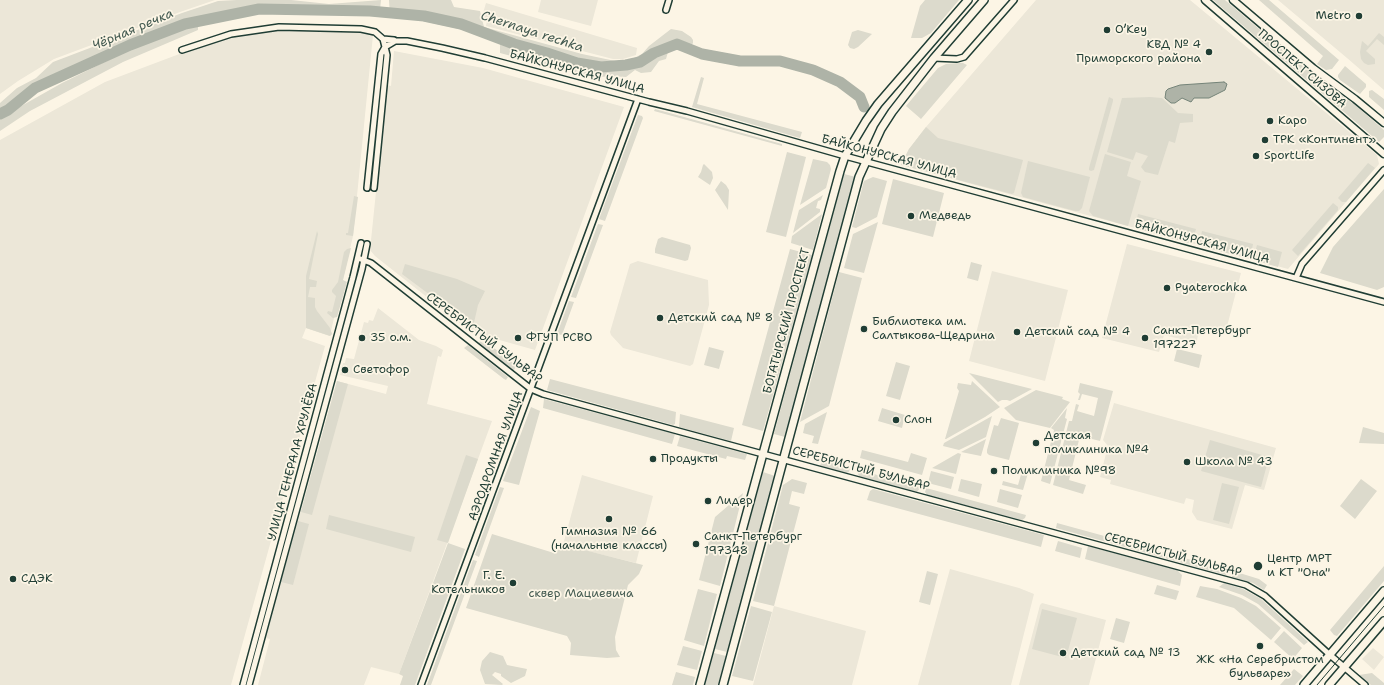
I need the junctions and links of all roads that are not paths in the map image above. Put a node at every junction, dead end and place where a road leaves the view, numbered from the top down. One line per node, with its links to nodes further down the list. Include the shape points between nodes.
1 (669, 0): 7 (street)
2 (968, 0): 16 (main road, БОГАТЫРСКИЙ ПРОСПЕКТ, via 878,104)
3 (984, 0): 12 (main road)
4 (1014, 0): 12 (street, via 964,57)
5 (1205, 0): 15 (street, ПРОСПЕКТ СИЗОВА)
6 (1233, 0): 14 (street, ПРОСПЕКТ СИЗОВА)
7 (666, 10)
8 (383, 39): 9 (street, БАЙКОНУРСКАЯ УЛИЦА); 10 (street); 11 (street, via 376,32 360,29 279,27 231,34)
9 (395, 40): 10 (street); 13 (street, БАЙКОНУРСКАЯ УЛИЦА, via 464,53)
10 (387, 46): 19 (street, via 381,54); 20 (street)
11 (182, 50)
12 (934, 58): 17 (main road, via 892,112)
13 (638, 99): 16 (street, БАЙКОНУРСКАЯ УЛИЦА); 27 (street, АЭРОДРОМНАЯ УЛИЦА)
14 (1384, 124)
15 (1384, 154)
16 (845, 156): 17 (street, БАЙКОНУРСКАЯ УЛИЦА); 28 (main road, БОГАТЫРСКИЙ ПРОСПЕКТ)
17 (866, 161): 25 (street, БАЙКОНУРСКАЯ УЛИЦА); 29 (main road)
18 (1384, 170): 25 (street, via 1302,264)
19 (367, 188)
20 (374, 188)
21 (361, 243): 23 (street, УЛИЦА ГЕНЕРАЛА ХРУЛЁВА)
22 (367, 244): 24 (street, УЛИЦА ГЕНЕРАЛА ХРУЛЁВА)
23 (358, 258): 24 (street, СЕРЕБРИСТЫЙ БУЛЬВАР); 34 (street, УЛИЦА ГЕНЕРАЛА ХРУЛЁВА)
24 (364, 260): 27 (street, СЕРЕБРИСТЫЙ БУЛЬВАР); 35 (street, УЛИЦА ГЕНЕРАЛА ХРУЛЁВА)
25 (1296, 278): 26 (street, БАЙКОНУРСКАЯ УЛИЦА)
26 (1384, 302)
27 (531, 389): 28 (street, СЕРЕБРИСТЫЙ БУЛЬВАР); 36 (street, АЭРОДРОМНАЯ УЛИЦА)
28 (763, 453): 29 (street, СЕРЕБРИСТЫЙ БУЛЬВАР); 37 (main road, БОГАТЫРСКИЙ ПРОСПЕКТ)
29 (784, 459): 32 (street, СЕРЕБРИСТЫЙ БУЛЬВАР, via 1246,585 1264,596); 38 (main road)
30 (1384, 591): 32 (main road)
31 (1384, 621): 33 (main road)
32 (1330, 655): 33 (street, СЕРЕБРИСТЫЙ БУЛЬВАР); 39 (main road)
33 (1344, 668): 40 (main road); 41 (street, СЕРЕБРИСТЫЙ БУЛЬВАР)
34 (243, 685)
35 (249, 685)
36 (421, 685)
37 (700, 685)
38 (723, 685)
39 (1304, 685)
40 (1330, 685)
41 (1365, 685)

